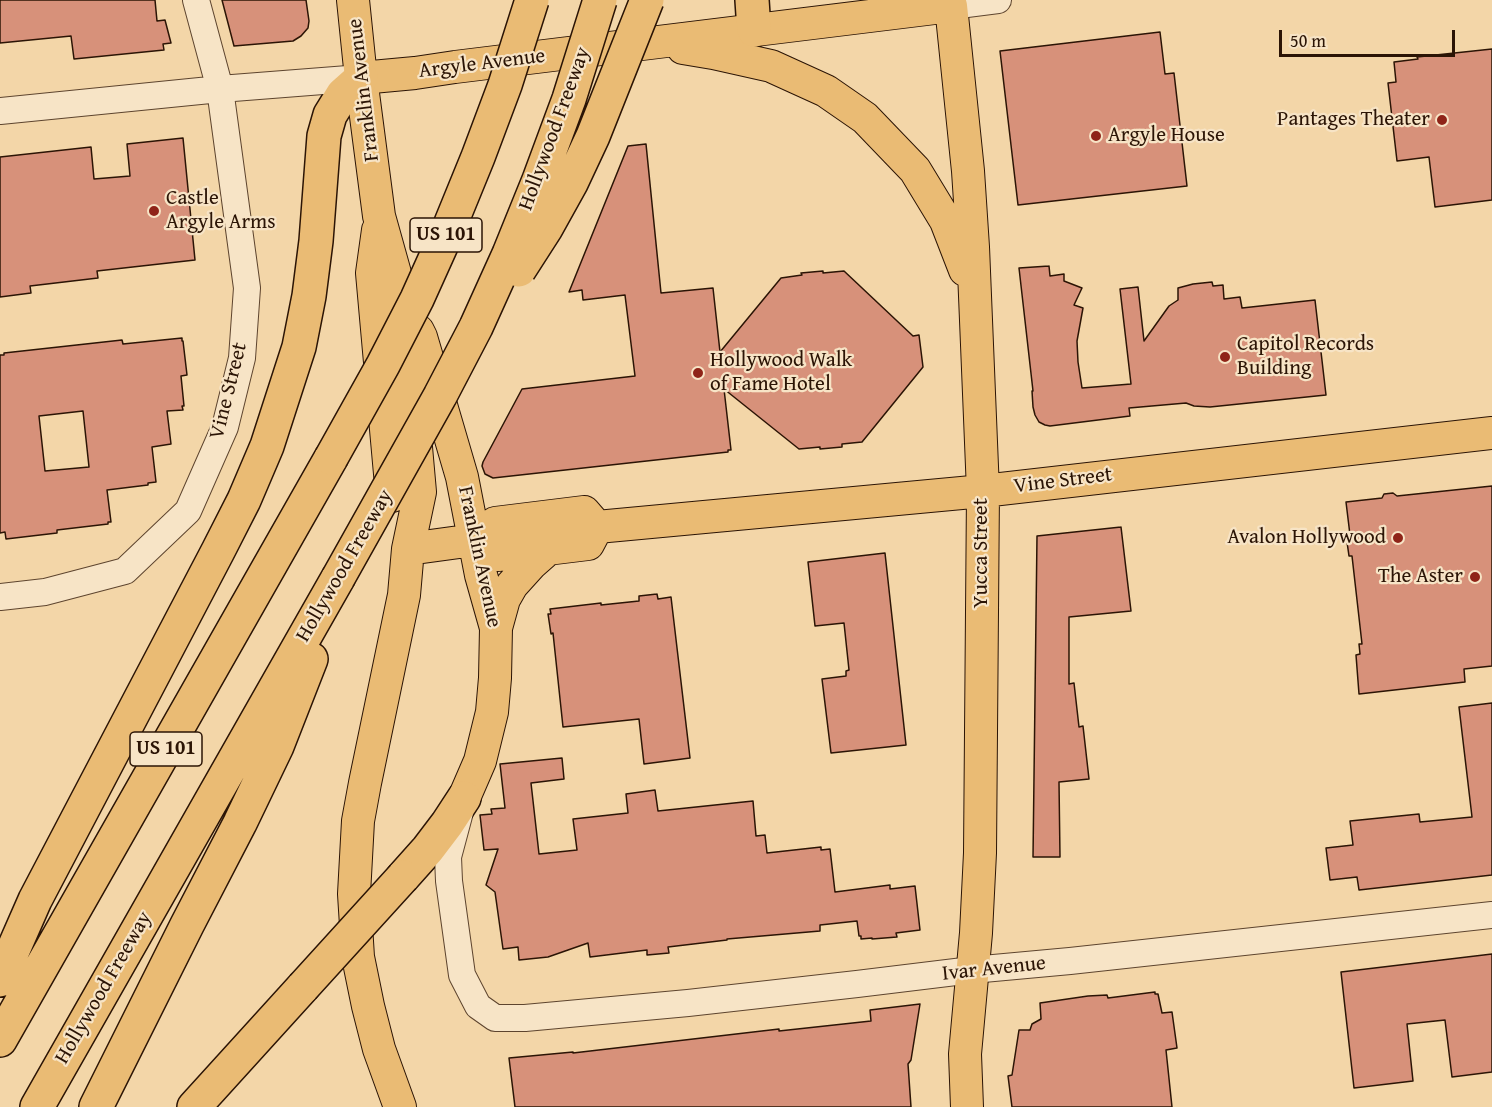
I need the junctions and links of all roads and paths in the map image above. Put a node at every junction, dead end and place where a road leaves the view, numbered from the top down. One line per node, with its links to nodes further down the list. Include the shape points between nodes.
1 (196, 0): 11 (street, Vine Street)
2 (353, 0): 10 (main road, Franklin Avenue)
3 (532, 0): 31 (highway, US 101, bridge, via 478,157 449,228 383,365)
4 (600, 0): 16 (highway, Hollywood Freeway / US 101, bridge, via 539,180 500,275)
5 (647, 0): 16 (highway, bridge, via 571,183)
6 (998, 0): 7 (street, Argyle Avenue)
7 (950, 3): 8 (main road, Argyle Avenue); 15 (main road, Yucca Street, via 968,171)
8 (753, 15): 9 (main road, Argyle Avenue)
9 (653, 42): 10 (main road, Argyle Avenue); 15 (main road, via 771,66 826,91 865,118 915,170 946,221 967,277)
10 (361, 78): 11 (street, Argyle Avenue); 13 (main road, Franklin Avenue); 29 (highway, via 343,94 330,114 324,136 309,296 299,347 267,446 218,551 35,900)
11 (220, 89): 12 (street, Argyle Avenue); 24 (street, Vine Street, via 247,288 243,346 225,427 189,511 125,571 45,592)
12 (0, 111)
13 (379, 216): 14 (main road, Franklin Avenue); 21 (main road, Franklin Avenue, via 372,273 392,495)
14 (403, 302): 20 (main road, Franklin Avenue, via 421,337 462,477); 21 (main road, Franklin Avenue, via 420,492)
15 (977, 337): 18 (main road, Yucca Street)
16 (450, 377): 23 (highway, Hollywood Freeway / US 101, bridge)
17 (1492, 433): 18 (main road, Vine Street)
18 (983, 491): 19 (main road, Vine Street); 28 (main road, Yucca Street, via 980,853)
19 (597, 527): 20 (main road, via 584,512 495,523); 22 (main road, via 588,544)
20 (474, 540): 21 (main road); 22 (main road, via 498,555); 25 (main road, Franklin Avenue)
21 (408, 549): 35 (main road, Franklin Avenue, via 404,595 358,821 354,894 358,957 368,1006)
22 (548, 549): 25 (main road, via 512,585)
23 (338, 578): 32 (highway, Hollywood Freeway / US 101); 33 (highway, via 277,746)
24 (0, 597)
25 (496, 628): 26 (main road, Franklin Avenue, via 492,712 480,761)
26 (464, 798): 30 (street, Franklin Avenue, via 448,857 460,964 478,1006); 34 (highway, bridge, via 403,877)
27 (1492, 915): 28 (street, Ivar Avenue)
28 (972, 970): 30 (street, Ivar Avenue, via 688,1003); 36 (main road, Yucca Street, via 965,1054)
29 (0, 980)
30 (495, 1018)
31 (0, 1040)
32 (37, 1107)
33 (96, 1107)
34 (194, 1107)
35 (400, 1107)
36 (967, 1107)

